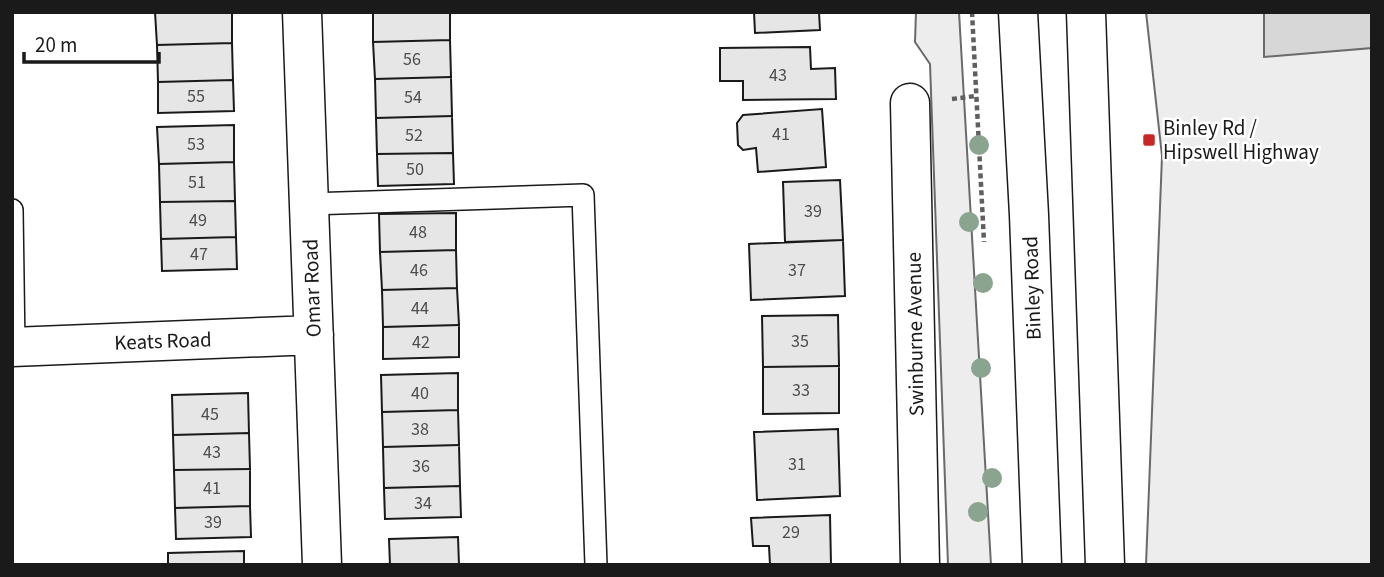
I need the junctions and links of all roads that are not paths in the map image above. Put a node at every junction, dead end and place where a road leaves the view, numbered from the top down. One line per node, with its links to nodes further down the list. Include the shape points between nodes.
1 (302, 12): 7 (street, Omar Road)
2 (1003, 12): 5 (street)
3 (1018, 12): 5 (street, Binley Road)
4 (1086, 12): 15 (street)
5 (1022, 94): 14 (street, Binley Road)
6 (909, 103): 13 (street, Swinburne Avenue)
7 (309, 204): 9 (street, Omar Road); 12 (lane, via 583,195)
8 (12, 210): 10 (lane)
9 (314, 335): 10 (street, Keats Road); 11 (street, Omar Road)
10 (13, 347)
11 (322, 565)
12 (596, 565)
13 (920, 565)
14 (1042, 565)
15 (1105, 565)

